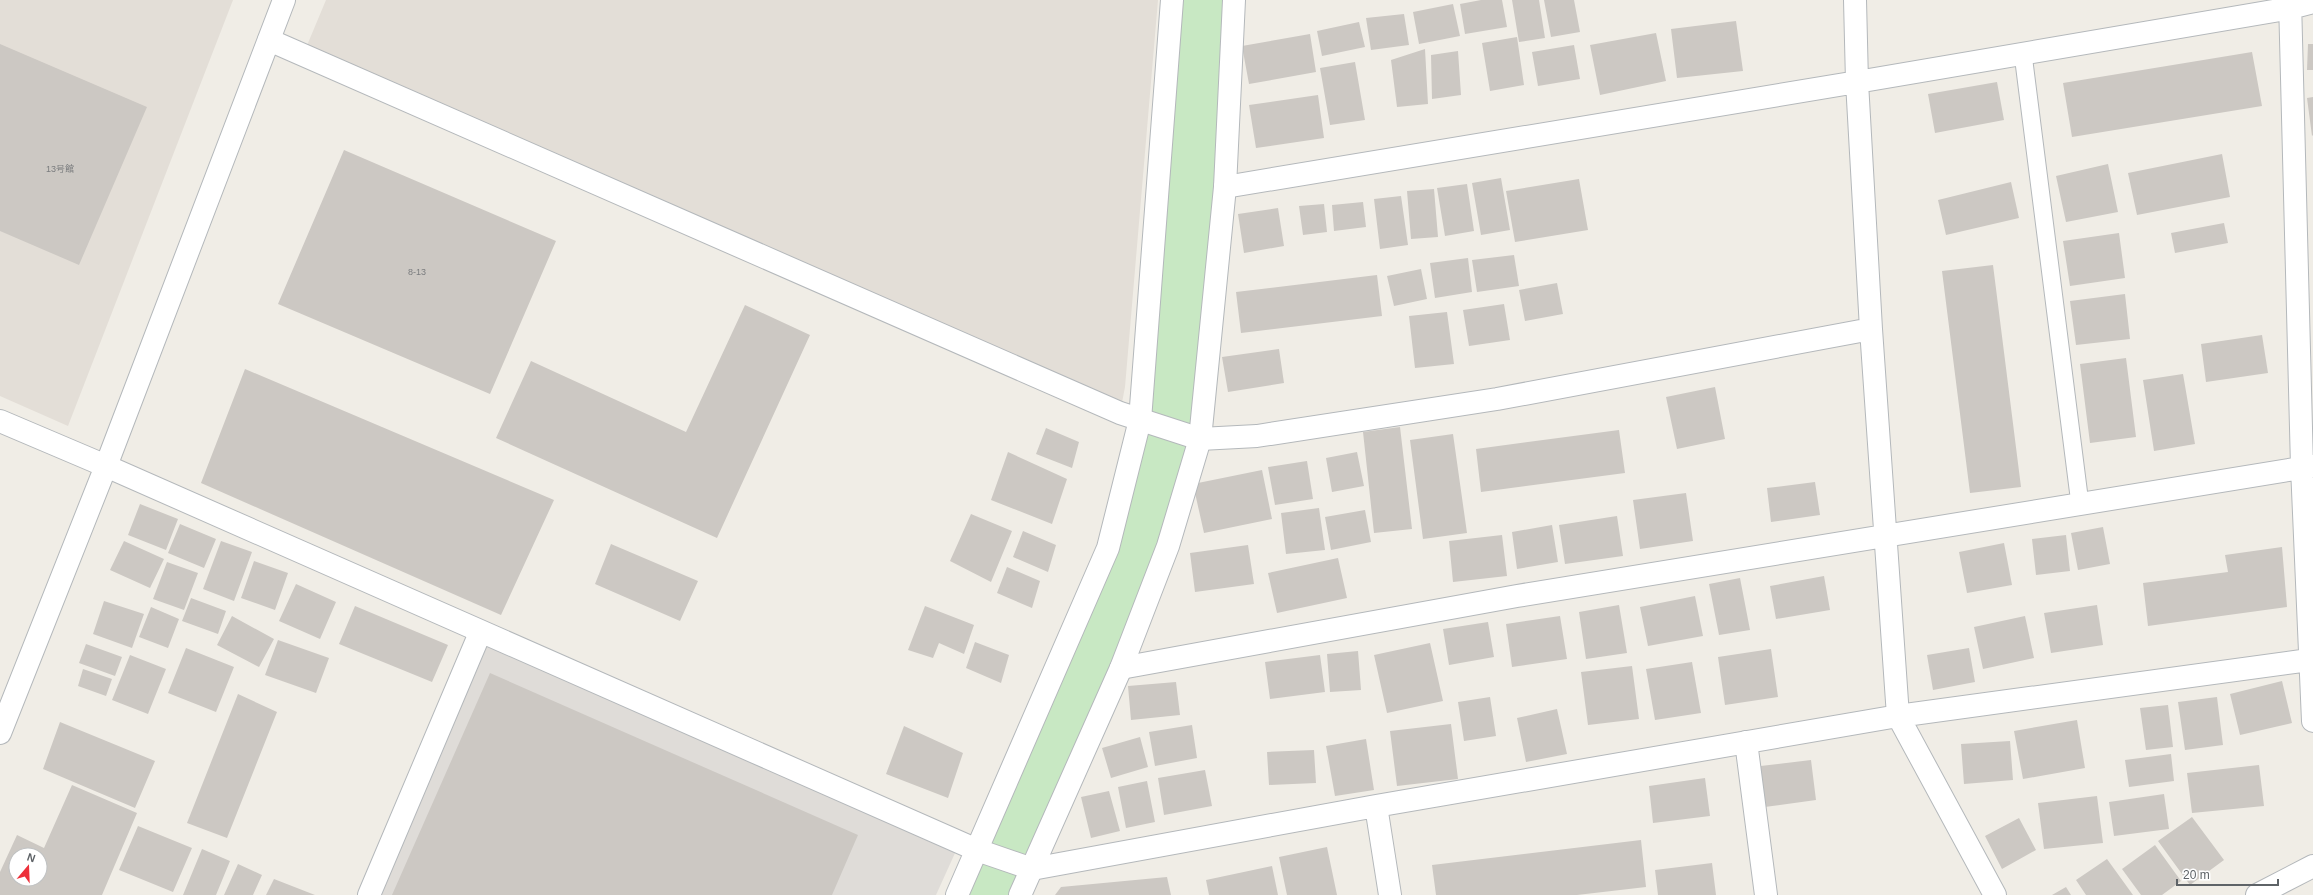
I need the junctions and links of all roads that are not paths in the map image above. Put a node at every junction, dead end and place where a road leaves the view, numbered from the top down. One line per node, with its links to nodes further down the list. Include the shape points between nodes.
1 (284, 0): 7 (street)
2 (1172, 0): 12 (street)
3 (1234, 0): 10 (street)
4 (1855, 0): 9 (street)
5 (2313, 2): 6 (street)
6 (2290, 4): 8 (street); 16 (street)
7 (269, 40): 12 (street); 15 (street)
8 (2023, 54): 9 (street); 17 (lane)
9 (1857, 82): 10 (street); 11 (street)
10 (1225, 187): 14 (street)
11 (1871, 329): 14 (street, via 1497,399 1257,436); 18 (street)
12 (1140, 420): 14 (street); 28 (street, via 1108,548)
13 (0, 421): 15 (street)
14 (1200, 439): 21 (street, via 1168,546)
15 (106, 466): 19 (street); 22 (street)
16 (2308, 466): 17 (street); 20 (street)
17 (2080, 504): 18 (street)
18 (1884, 535): 21 (street, via 1517,596); 23 (street)
19 (480, 633): 28 (street); 31 (street)
20 (2309, 660): 23 (street); 24 (street)
21 (1121, 668): 30 (street)
22 (6, 699): 25 (street)
23 (1898, 716): 26 (street); 36 (street)
24 (2313, 721)
25 (0, 733)
26 (1746, 742): 27 (street); 35 (street)
27 (1376, 806): 30 (street); 34 (street)
28 (977, 850): 30 (street); 32 (street)
29 (2313, 866): 37 (street)
30 (1032, 869): 33 (street)
31 (369, 895)
32 (957, 895)
33 (1020, 895)
34 (1390, 895)
35 (1766, 895)
36 (1995, 895)
37 (2257, 895)

